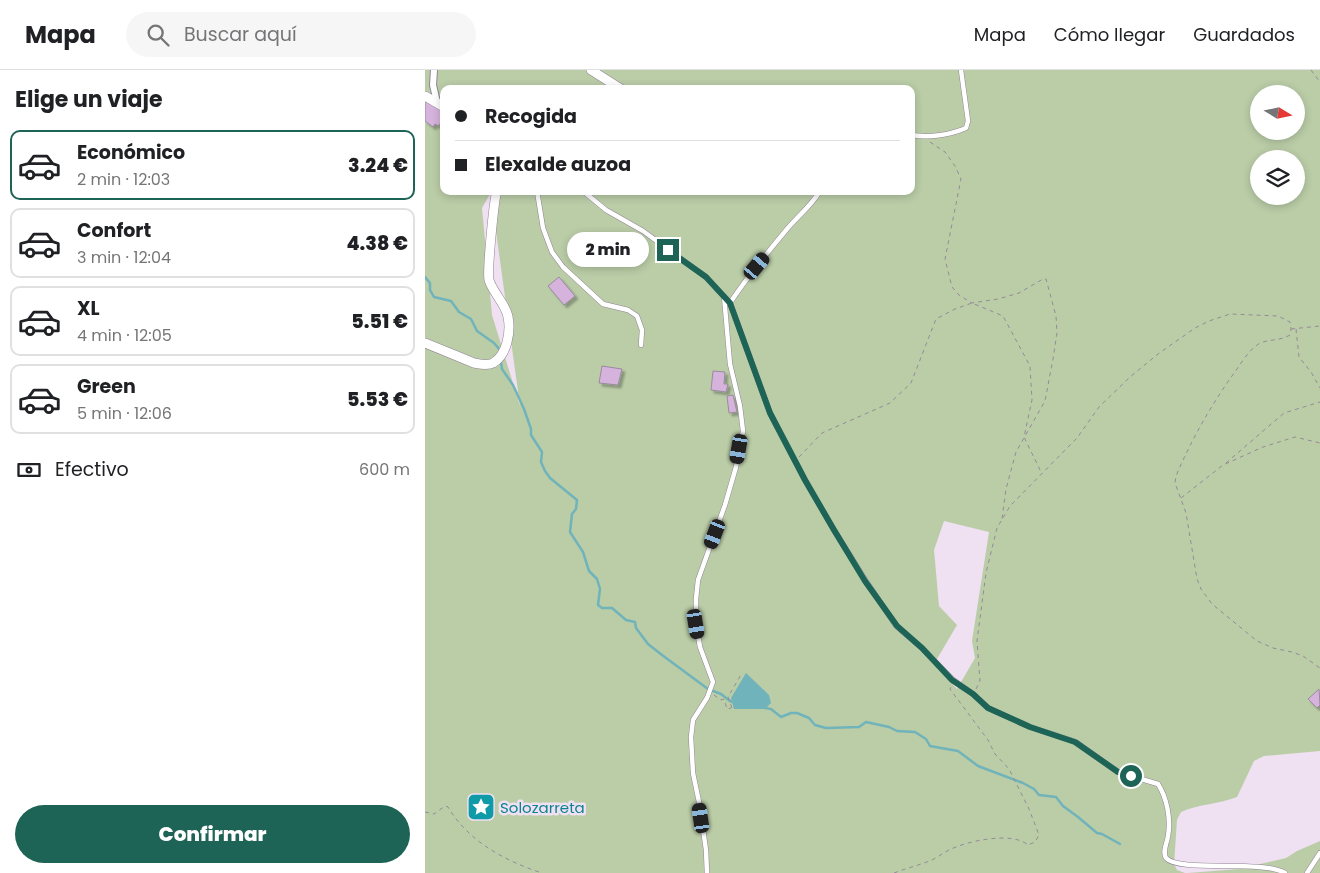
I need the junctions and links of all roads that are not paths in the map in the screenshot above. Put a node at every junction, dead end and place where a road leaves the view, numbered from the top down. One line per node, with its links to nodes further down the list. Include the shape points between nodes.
1 (434, 70): 6 (street, via 433,85)
2 (591, 70): 4 (street)
3 (961, 70): 8 (lane, via 968,120 966,128 957,132)
4 (615, 85)
5 (425, 96): 7 (street)
6 (440, 102)
7 (440, 104)
8 (915, 135)
9 (496, 195): 15 (street, via 489,280 508,316 507,344 500,357 483,365)
10 (538, 195): 16 (lane, via 543,228 552,252 563,267 603,304 628,310 637,316 642,330)
11 (588, 195): 13 (lane, via 706,277)
12 (817, 195): 14 (lane, via 744,281)
13 (724, 296): 14 (lane); 18 (lane, via 730,364 743,431 725,505 698,580 696,600 699,647 713,682 693,720 691,737)
14 (730, 303): 19 (lane, via 770,413 865,581 897,626 952,680 988,708 1075,742 1118,772 1158,784 1169,820 1164,850 1166,859 1173,865 1226,870 1263,868)
15 (425, 343)
16 (641, 345)
17 (1320, 853): 20 (lane)
18 (707, 873)
19 (1285, 873)
20 (1307, 873)

